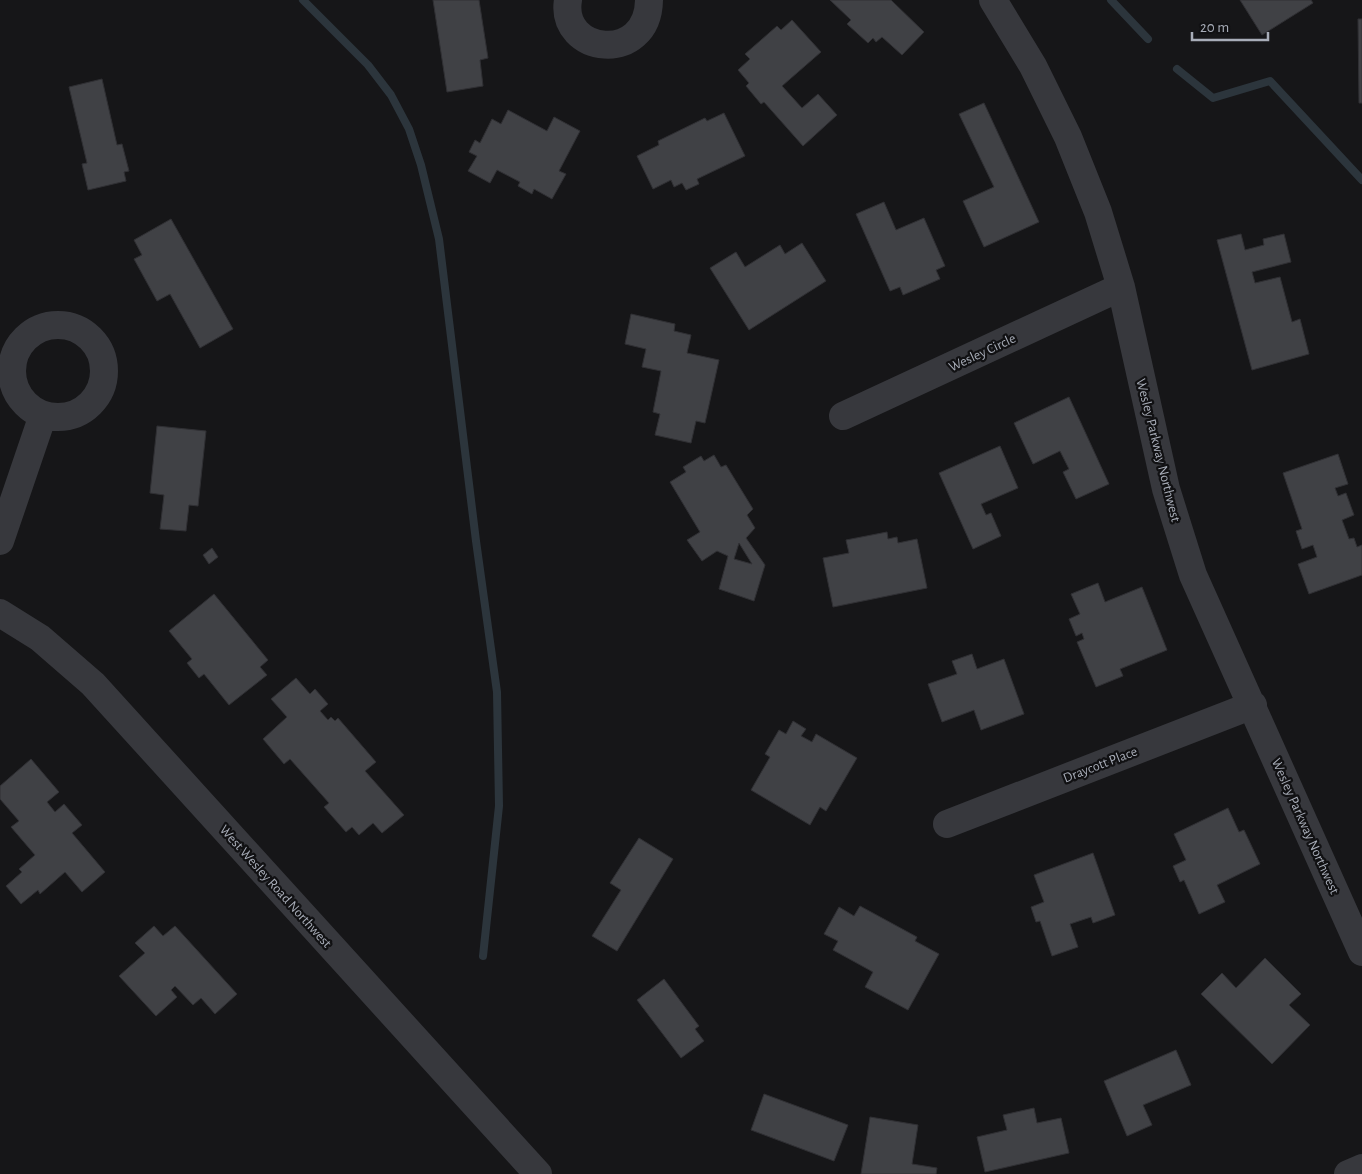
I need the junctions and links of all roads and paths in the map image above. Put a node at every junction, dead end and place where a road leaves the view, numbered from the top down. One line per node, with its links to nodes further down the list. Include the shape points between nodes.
1 (568, 0): 2 (street, via 569,17 574,28 583,38 607,46 632,38 642,28)
2 (650, 0)
3 (992, 0): 4 (street, Wesley Parkway Northwest, via 1033,66 1068,137 1098,212)
4 (1121, 287): 6 (street, Wesley Circle); 9 (street, Wesley Parkway Northwest, via 1172,506 1193,575)
5 (43, 415): 7 (street)
6 (843, 416)
7 (0, 541)
8 (0, 613): 13 (street, West Wesley Road Northwest, via 40,638 93,684)
9 (1252, 704): 10 (street, Draycott Place); 11 (street, Wesley Parkway Northwest)
10 (947, 824)
11 (1362, 952)
12 (1362, 1168): 14 (street)
13 (538, 1174)
14 (1348, 1174)

